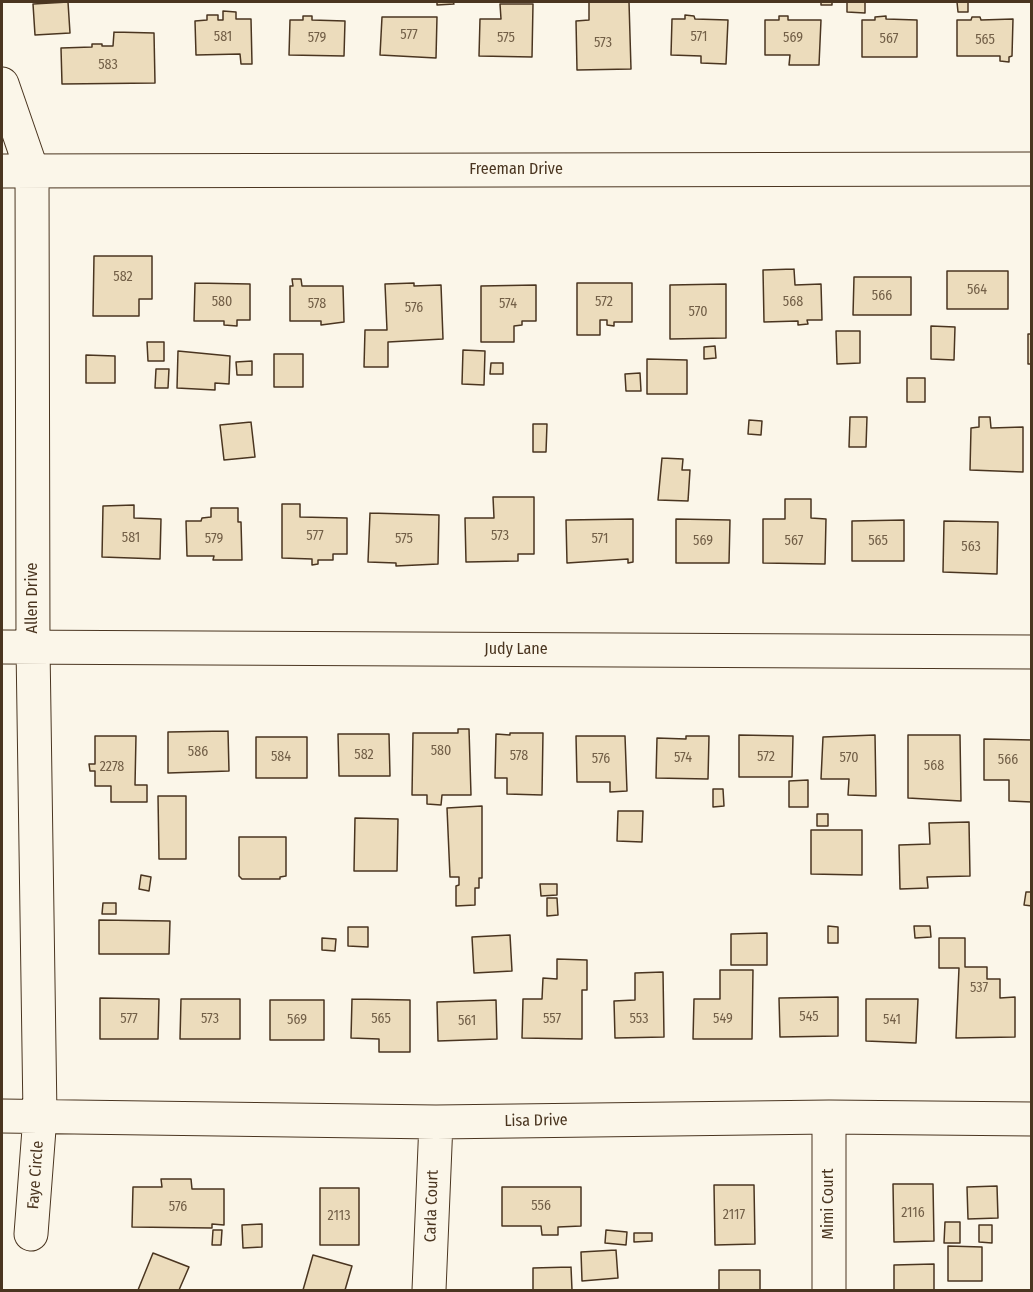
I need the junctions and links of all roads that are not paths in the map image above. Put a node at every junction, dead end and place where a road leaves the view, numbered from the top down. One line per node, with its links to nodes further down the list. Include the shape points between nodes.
1 (2, 84): 3 (street, Allen Drive)
2 (1032, 169): 3 (street, Freeman Drive)
3 (17, 171): 4 (street, Allen Drive)
4 (17, 647): 5 (street, Judy Lane); 7 (street, Allen Drive)
5 (1032, 652)
6 (2, 1116): 7 (street, Lisa Drive)
7 (40, 1116): 10 (street, Lisa Drive); 11 (street, Faye Circle)
8 (829, 1117): 9 (street, Lisa Drive); 10 (street, Lisa Drive); 13 (street, Mimi Court)
9 (1032, 1119)
10 (436, 1122): 12 (street, Carla Court)
11 (31, 1234)
12 (429, 1290)
13 (829, 1290)

